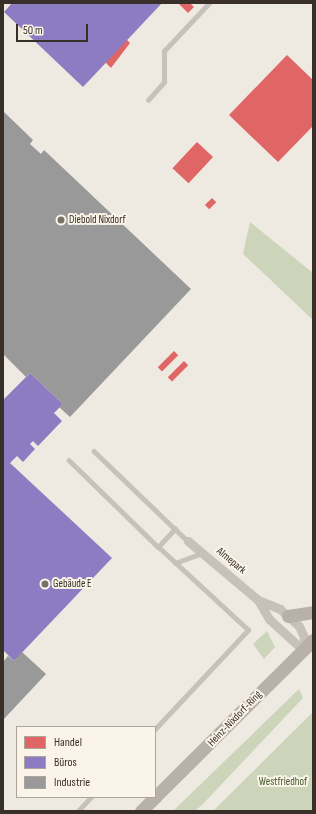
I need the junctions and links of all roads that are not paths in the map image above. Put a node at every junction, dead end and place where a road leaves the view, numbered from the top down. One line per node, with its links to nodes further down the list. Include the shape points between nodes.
1 (209, 3): 2 (lane, via 164,51 164,82)
2 (148, 100)
3 (94, 451): 5 (lane)
4 (69, 460): 7 (lane)
5 (175, 529): 6 (lane); 7 (lane)
6 (188, 541): 8 (street, Almepark)
7 (158, 547): 9 (lane)
8 (202, 553): 9 (lane); 10 (street, Almepark)
9 (175, 563): 15 (lane, via 248,630)
10 (258, 600): 12 (street, Almepark); 14 (street, Almepark, via 269,619)
11 (313, 612): 12 (main road)
12 (288, 616): 14 (street, Almepark, via 304,637)
13 (313, 640): 14 (main road, Heinz-Nixdorf-Ring)
14 (303, 650): 16 (main road, Heinz-Nixdorf-Ring)
15 (156, 728)
16 (156, 796)
17 (90, 798): 19 (lane)
18 (154, 798): 20 (main road, Heinz-Nixdorf-Ring)
19 (78, 811)
20 (141, 811)

